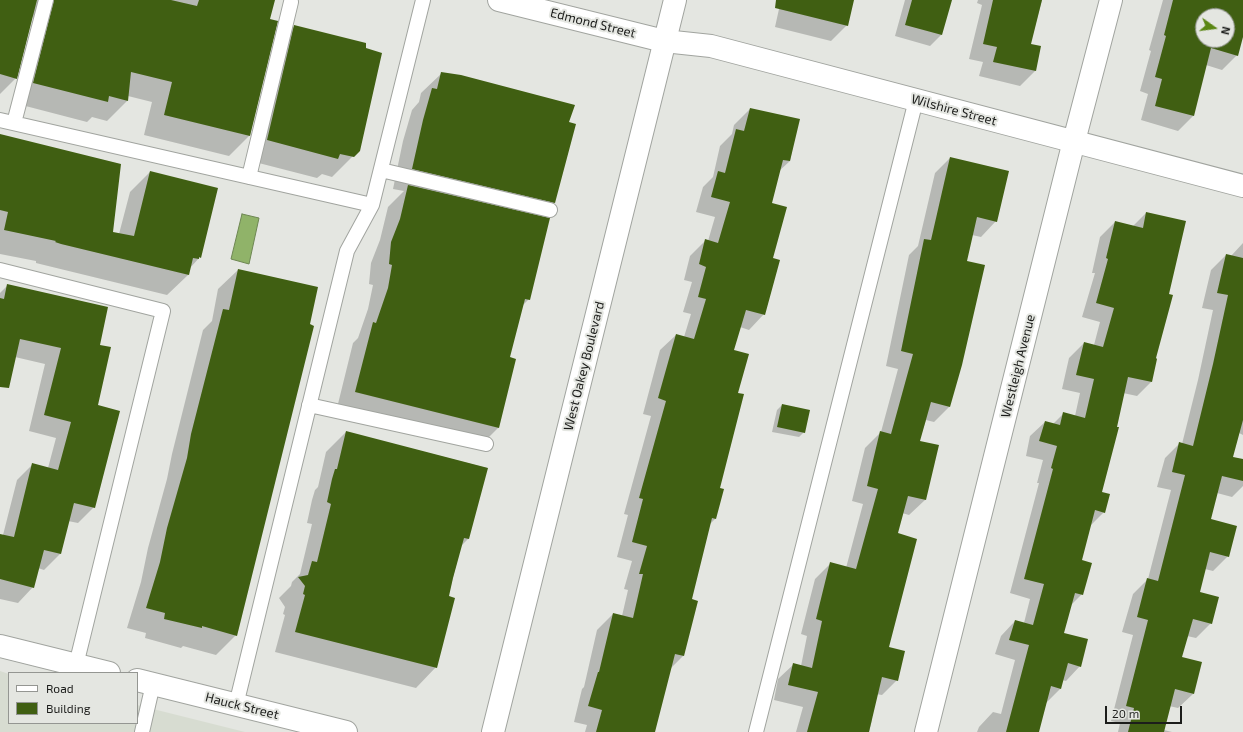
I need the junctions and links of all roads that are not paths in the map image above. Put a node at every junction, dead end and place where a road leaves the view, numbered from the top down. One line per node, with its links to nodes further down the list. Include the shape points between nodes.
1 (46, 0): 10 (lane)
2 (423, 0): 12 (lane)
3 (499, 0): 7 (street, Edmond Street)
4 (675, 0): 7 (street, West Oakey Boulevard)
5 (1111, 0): 11 (street, Westleigh Avenue)
6 (291, 2): 13 (lane)
7 (664, 41): 8 (street, Wilshire Street, via 711,46); 27 (street, West Oakey Boulevard)
8 (916, 100): 11 (street, Wilshire Street); 28 (lane)
9 (0, 120): 10 (lane)
10 (14, 123): 13 (lane)
11 (1074, 141): 14 (street, Wilshire Street); 29 (street, Westleigh Avenue)
12 (381, 170): 15 (lane); 16 (lane)
13 (249, 177): 15 (lane)
14 (1243, 186)
15 (372, 205): 18 (lane, via 347,251)
16 (550, 210)
17 (0, 270): 21 (lane, via 163,311)
18 (309, 405): 19 (lane); 24 (lane)
19 (486, 444)
20 (0, 646): 21 (street)
21 (76, 665): 22 (street)
22 (105, 672)
23 (145, 682): 24 (street, Hauck Street); 25 (lane)
24 (236, 705): 26 (street, Hauck Street)
25 (142, 732)
26 (346, 732)
27 (493, 732)
28 (756, 732)
29 (926, 732)

